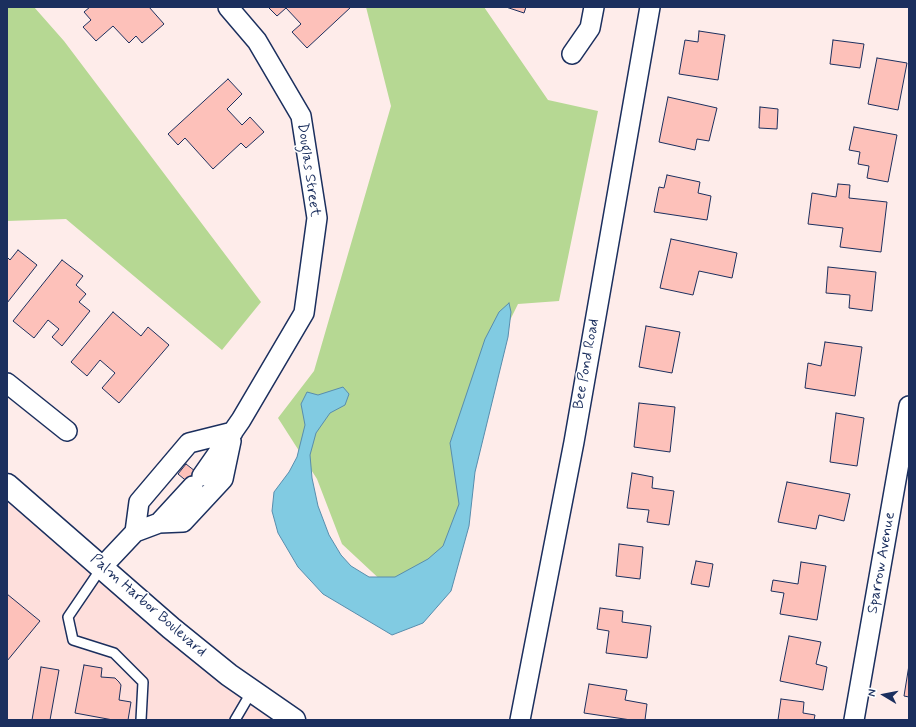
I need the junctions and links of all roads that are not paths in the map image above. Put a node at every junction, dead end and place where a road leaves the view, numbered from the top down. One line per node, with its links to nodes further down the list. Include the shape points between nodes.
1 (228, 7): 8 (street, Douglas Street, via 257,41 301,116 317,218 304,313)
2 (594, 7): 4 (street, via 590,28)
3 (650, 7): 17 (street, Bee Pond Road, via 574,442)
4 (572, 54)
5 (7, 383): 7 (street)
6 (909, 406): 18 (street, Sparrow Avenue)
7 (67, 431)
8 (233, 432): 10 (street, Douglas Street, via 197,481); 10 (street, via 223,479 183,522); 11 (street, via 189,443 139,502)
9 (7, 485): 12 (main road, Palm Harbor Boulevard)
10 (159, 523): 11 (street, Douglas Street)
11 (135, 532): 12 (street, Douglas Street)
12 (102, 567): 13 (main road, Palm Harbor Boulevard, via 189,642); 14 (lane, via 68,617 73,640 114,653 143,682)
13 (252, 691): 15 (lane); 16 (main road, Palm Harbor Boulevard)
14 (141, 720)
15 (234, 720)
16 (294, 720)
17 (520, 720)
18 (854, 720)

